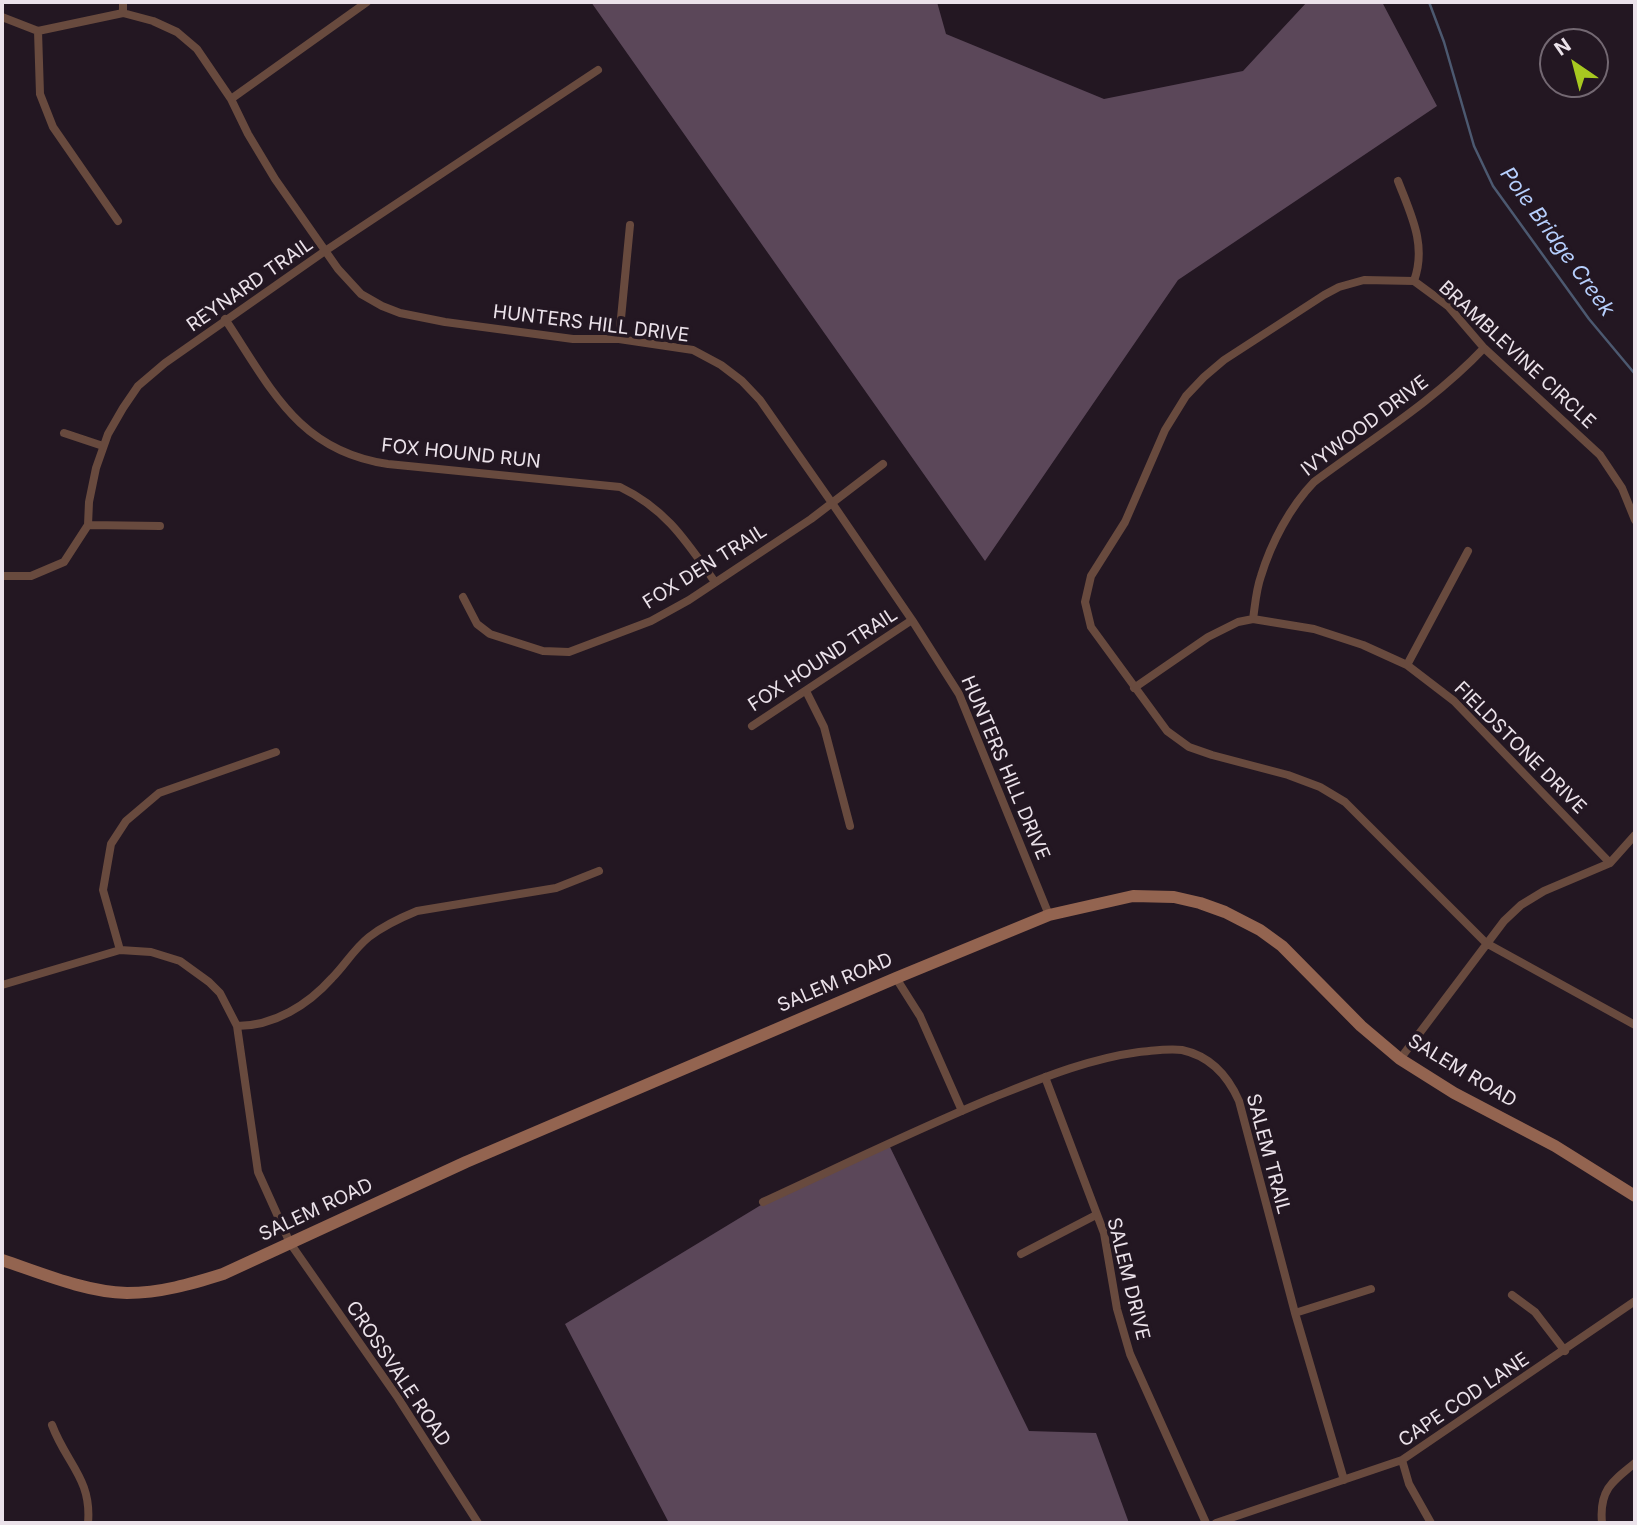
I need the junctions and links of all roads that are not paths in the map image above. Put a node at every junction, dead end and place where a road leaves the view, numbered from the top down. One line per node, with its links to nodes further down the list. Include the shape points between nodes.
1 (123, 2): 3 (street)
2 (368, 2): 7 (street)
3 (123, 13): 5 (street, HUNTERS HILL DRIVE); 7 (street, HUNTERS HILL DRIVE, via 165,25 188,40)
4 (2, 17): 5 (street)
5 (38, 31): 9 (street, via 40,93 53,127)
6 (598, 71): 11 (street, REYNARD TRAIL)
7 (231, 99): 11 (street, HUNTERS HILL DRIVE, via 275,178)
8 (1398, 181): 12 (street, via 1415,224 1420,263)
9 (118, 221)
10 (630, 225): 14 (street)
11 (326, 251): 13 (street, REYNARD TRAIL); 14 (street, HUNTERS HILL DRIVE, via 362,294 400,313 573,339)
12 (1414, 281): 15 (street, BRAMBLEVINE CIRCLE, via 1448,306); 30 (street, BRAMBLEVINE CIRCLE, via 1364,280 1339,287 1214,368 1178,407 1125,522 1087,589 1091,627)
13 (225, 320): 17 (street, REYNARD TRAIL, via 138,386); 25 (street, FOX HOUND RUN, via 286,409 304,428 338,450 388,464 620,487 669,521)
14 (619, 339): 19 (street, HUNTERS HILL DRIVE, via 692,350 731,373 760,400)
15 (1484, 348): 20 (street, BRAMBLEVINE CIRCLE, via 1600,455 1622,488); 28 (street, IVYWOOD DRIVE, via 1427,401 1302,495 1260,577)
16 (64, 433): 17 (street)
17 (103, 446): 21 (street, REYNARD TRAIL)
18 (883, 464): 19 (street, FOX DEN TRAIL)
19 (832, 503): 25 (street, FOX DEN TRAIL); 27 (street, HUNTERS HILL DRIVE)
20 (1635, 520)
21 (88, 525): 22 (street); 24 (street, REYNARD TRAIL, via 64,562 31,576)
22 (160, 526)
23 (1468, 551): 29 (street)
24 (2, 576)
25 (715, 582): 26 (street, FOX DEN TRAIL, via 650,621 569,652 543,651 491,634 477,624)
26 (463, 597)
27 (912, 620): 31 (street, FOX HOUND TRAIL); 38 (street, HUNTERS HILL DRIVE, via 959,694)
28 (1253, 620): 29 (street, FIELDSTONE DRIVE, via 1314,629); 30 (street, FIELDSTONE DRIVE, via 1208,637)
29 (1407, 665): 36 (street, FIELDSTONE DRIVE, via 1454,701)
30 (1134, 688): 39 (street, BRAMBLEVINE CIRCLE, via 1167,731 1189,747 1288,775 1345,802)
31 (806, 691): 32 (street, FOX HOUND TRAIL); 34 (street, via 824,727)
32 (752, 726)
33 (276, 752): 40 (street, via 159,793 126,821 111,844 103,890)
34 (850, 826)
35 (1635, 835): 36 (street)
36 (1610, 863): 39 (street, via 1521,905)
37 (599, 871): 44 (street, via 556,888 402,917 368,937 304,1004 281,1017)
38 (1049, 915): 41 (street, SALEM ROAD); 45 (street, SALEM ROAD, via 1148,895 1174,897 1225,912 1282,946)
39 (1486, 943): 43 (street, BRAMBLEVINE CIRCLE); 45 (street)
40 (120, 950): 42 (street); 44 (street, CROSSVALE ROAD, via 151,952 180,961 220,993)
41 (896, 978): 47 (street, via 920,1016); 51 (street, SALEM ROAD)
42 (2, 985)
43 (1635, 1024)
44 (237, 1027): 51 (street, CROSSVALE ROAD, via 254,1160)
45 (1400, 1059): 48 (street, SALEM ROAD)
46 (1045, 1077): 47 (street, SALEM TRAIL); 50 (street, SALEM DRIVE); 57 (street, SALEM TRAIL, via 1105,1056 1169,1049 1195,1054 1217,1068 1239,1101)
47 (962, 1111): 49 (street, SALEM TRAIL)
48 (1635, 1196)
49 (763, 1202)
50 (1096, 1215): 52 (street); 65 (street, SALEM DRIVE, via 1130,1354)
51 (289, 1243): 53 (street, SALEM ROAD, via 188,1286 126,1293); 64 (street, CROSSVALE ROAD, via 398,1398)
52 (1021, 1254)
53 (2, 1260)
54 (1371, 1289): 57 (street)
55 (1512, 1295): 58 (street, via 1535,1312)
56 (1635, 1301): 58 (street, CAPE COD LANE)
57 (1294, 1313): 62 (street, SALEM TRAIL)
58 (1565, 1351): 60 (street, CAPE COD LANE)
59 (52, 1424): 63 (street, via 87,1494)
60 (1402, 1460): 62 (street, CAPE COD LANE); 67 (street, via 1409,1484)
61 (1635, 1463): 68 (street, via 1608,1488 1601,1505)
62 (1344, 1480): 66 (street, CAPE COD LANE)
63 (88, 1523)
64 (478, 1523)
65 (1206, 1523)
66 (1216, 1523)
67 (1431, 1523)
68 (1602, 1523)

